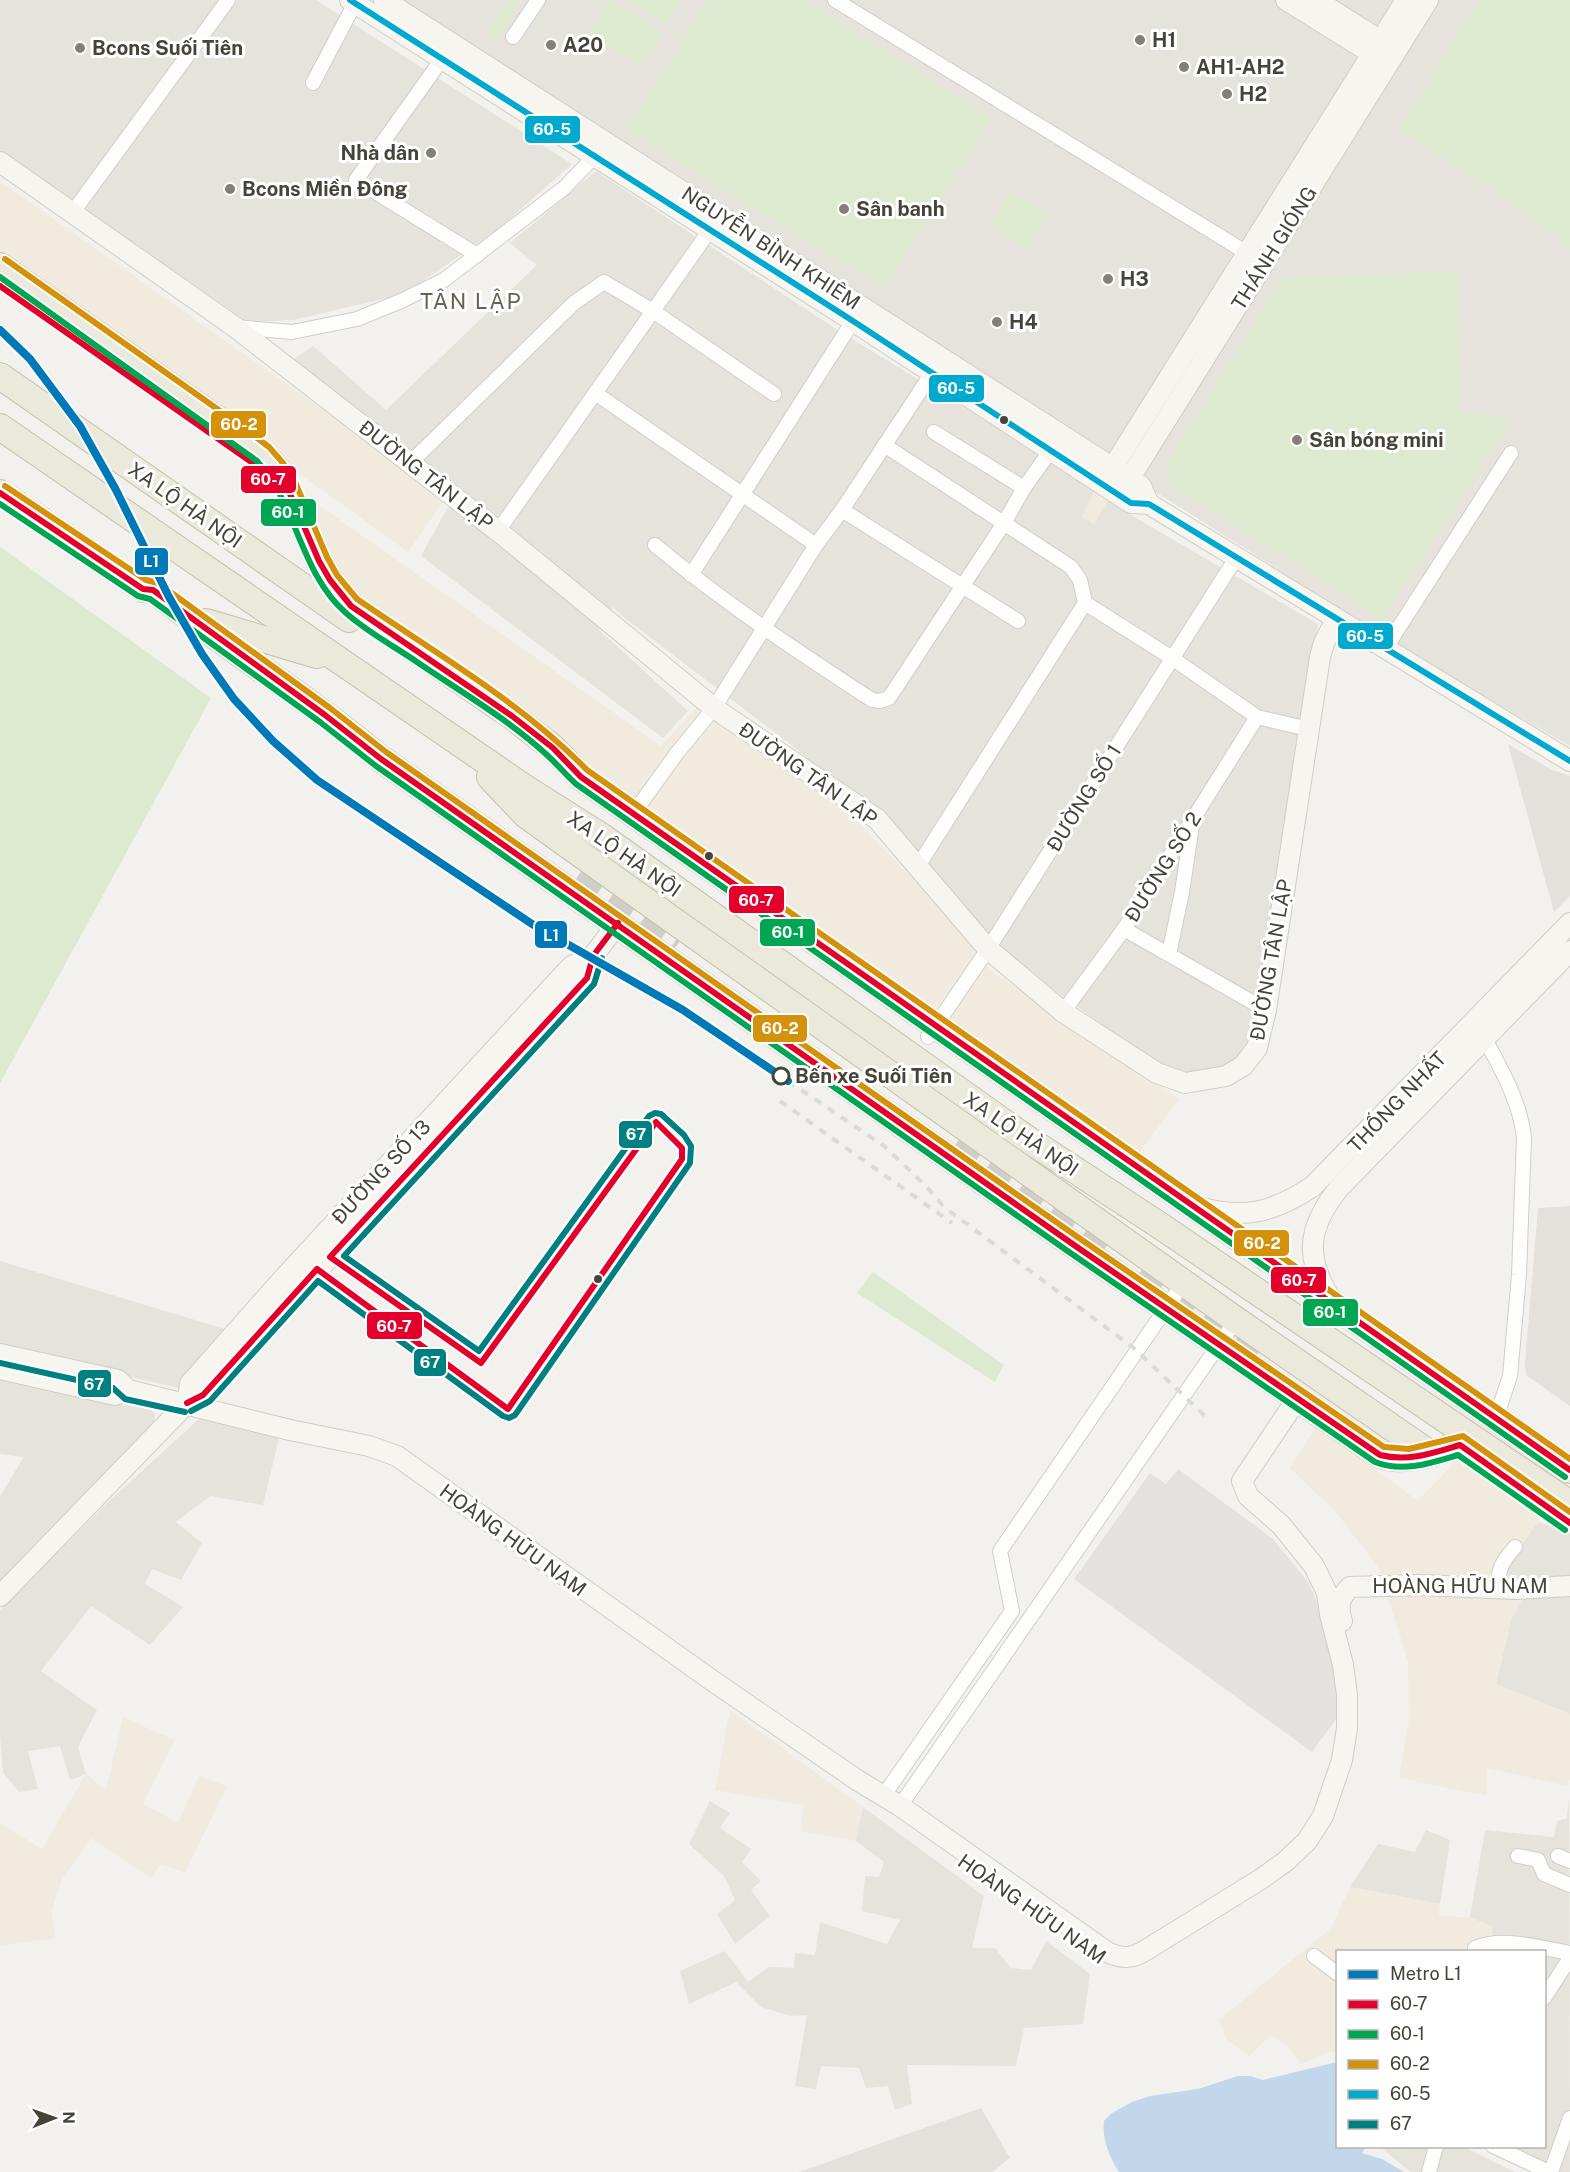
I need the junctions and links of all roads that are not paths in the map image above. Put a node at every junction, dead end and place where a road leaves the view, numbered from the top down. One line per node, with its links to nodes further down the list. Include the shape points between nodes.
1 (228, 0): 16 (street)
2 (384, 0): 14 (street, NGUYỄN BỈNH KHIÊM)
3 (538, 0): 10 (street)
4 (835, 0): 18 (street)
5 (1286, 0): 11 (street)
6 (1316, 0): 11 (street)
7 (1406, 0): 11 (street, THÁNH GIÓNG)
8 (1428, 0): 11 (street, THÁNH GIÓNG)
9 (354, 1): 12 (street, NGUYỄN BỈNH KHIÊM); 13 (street)
10 (513, 37)
11 (1385, 52): 18 (street, THÁNH GIÓNG); 38 (street, THÁNH GIÓNG)
12 (442, 59): 14 (street, NGUYỄN BỈNH KHIÊM); 19 (street, via 356,180)
13 (313, 83)
14 (599, 148): 17 (street, NGUYỄN BỈNH KHIÊM); 19 (street, via 564,188); 23 (street, NGUYỄN BỈNH KHIÊM)
15 (0, 162): 16 (street, ĐƯỜNG TÂN LẬP)
16 (73, 212): 24 (street, ĐƯỜNG TÂN LẬP)
17 (710, 230): 22 (street); 23 (street, NGUYỄN BỈNH KHIÊM)
18 (1247, 253): 36 (street, THÁNH GIÓNG)
19 (477, 255): 24 (street, via 444,280 357,319 292,332)
20 (0, 266): 25 (highway, XA LỘ HÀ NỘI)
21 (0, 285): 25 (highway, XA LỘ HÀ NỘI)
22 (653, 311): 28 (street); 29 (street); 35 (street, via 604,282 574,303)
23 (857, 313): 26 (street, NGUYỄN BỈNH KHIÊM); 41 (street)
24 (235, 327): 35 (street, ĐƯỜNG TÂN LẬP)
25 (76, 330): 40 (highway, XA LỘ HÀ NỘI, via 258,449 276,468)
26 (937, 366): 32 (street); 33 (street, NGUYỄN BỈNH KHIÊM); 36 (street, NGUYỄN BỈNH KHIÊM)
27 (0, 376): 51 (highway, XA LỘ HÀ NỘI)
28 (596, 393): 41 (street); 44 (street)
29 (774, 394)
30 (0, 427): 58 (highway, XA LỘ HÀ NỘI)
31 (934, 432): 39 (street)
32 (884, 445): 42 (street); 43 (street)
33 (1051, 450): 36 (street, NGUYỄN BỈNH KHIÊM); 39 (street)
34 (1510, 453): 56 (street)
35 (410, 463): 44 (street, ĐƯỜNG TÂN LẬP)
36 (1107, 476): 38 (street, NGUYỄN BỈNH KHIÊM)
37 (0, 481): 52 (highway, via 150,579 153,590)
38 (1124, 487): 47 (street, NGUYỄN BỈNH KHIÊM, via 1131,503 1149,504)
39 (1024, 488): 43 (street)
40 (282, 489): 51 (highway, XA LỘ HÀ NỘI, via 317,579); 65 (highway, XA LỘ HÀ NỘI, via 330,580 351,606 512,716 553,748 581,777)
41 (742, 495): 46 (street); 48 (street)
42 (842, 510): 46 (street); 49 (street)
43 (1004, 523): 49 (street); 50 (street, via 1071,567 1080,580)
44 (498, 531): 59 (street, ĐƯỜNG TÂN LẬP)
45 (655, 545): 48 (street)
46 (816, 545): 55 (street)
47 (1236, 558): 53 (street, NGUYỄN BỈNH KHIÊM); 57 (street, ĐƯỜNG SỐ 1)
48 (691, 575): 55 (street)
49 (963, 586): 54 (street); 55 (street, via 889,698 880,701 872,700)
50 (1085, 603): 57 (street); 67 (street)
51 (341, 613): 81 (highway, XA LỘ HÀ NỘI, via 533,749 569,784 738,904)
52 (188, 617): 58 (highway); 61 (highway)
53 (1336, 619): 56 (street, NGUYỄN BỈNH KHIÊM); 62 (street, ĐƯỜNG TÂN LẬP, via 1320,657)
54 (1018, 621)
55 (764, 630): 59 (street)
56 (1385, 649): 64 (street, NGUYỄN BỈNH KHIÊM)
57 (1172, 658): 60 (street); 75 (street, ĐƯỜNG SỐ 1)
58 (346, 665): 63 (highway, XA LỘ HÀ NỘI)
59 (714, 708): 65 (street); 67 (street, ĐƯỜNG TÂN LẬP, via 877,819)
60 (1257, 717): 62 (street); 66 (street, ĐƯỜNG SỐ 2)
61 (337, 722): 69 (highway, via 386,747); 71 (highway, via 381,759)
62 (1308, 729): 79 (street, ĐƯỜNG TÂN LẬP)
63 (449, 734): 68 (highway, XA LỘ HÀ NỘI); 70 (highway, XA LỘ HÀ NỘI, via 526,815)
64 (1570, 761)
65 (633, 814): 81 (highway, XA LỘ HÀ NỘI)
66 (1194, 818): 73 (street, ĐƯỜNG SỐ 2); 77 (street)
67 (918, 866): 75 (street, ĐƯỜNG TÂN LẬP)
68 (655, 875): 70 (highway); 103 (highway, XA LỘ HÀ NỘI, via 1026,1138)
69 (576, 879)
70 (639, 896): 71 (highway); 92 (highway, XA LỘ HÀ NỘI)
71 (618, 923): 78 (street, ĐƯỜNG SỐ 13); 93 (highway)
72 (1570, 923): 87 (street, THỐNG NHẤT)
73 (1124, 929): 77 (street); 80 (street, ĐƯỜNG SỐ 2)
74 (675, 948): 86 (highway)
75 (988, 949): 80 (street, ĐƯỜNG TÂN LẬP); 81 (street, ĐƯỜNG SỐ 1)
76 (1570, 951): 82 (street, THỐNG NHẤT)
77 (1169, 954): 79 (street)
78 (593, 956): 83 (street, ĐƯỜNG SỐ 13, via 572,966); 84 (street, ĐƯỜNG SỐ 13, via 587,978)
79 (1266, 1010): 80 (street, ĐƯỜNG TÂN LẬP, via 1257,1048 1243,1066 1226,1076 1185,1083 1157,1073)
80 (1063, 1012)
81 (932, 1031): 85 (highway, XA LỘ HÀ NỘI)
82 (1485, 1039): 87 (street, THỐNG NHẤT); 103 (street, via 1515,1095 1524,1138 1519,1275 1510,1376)
83 (454, 1092): 84 (street); 102 (street, ĐƯỜNG SỐ 13, via 190,1384)
84 (470, 1106): 102 (street, ĐƯỜNG SỐ 13, via 203,1395)
85 (1082, 1134): 88 (highway, XA LỘ HÀ NỘI); 90 (highway, XA LỘ HÀ NỘI)
86 (956, 1144)
87 (1331, 1183): 88 (street, THỐNG NHẤT, via 1312,1187 1288,1203 1260,1212 1225,1213); 94 (street, THỐNG NHẤT, via 1313,1249 1320,1282)
88 (1191, 1204): 90 (highway, XA LỘ HÀ NỘI)
89 (1115, 1256): 91 (highway)
90 (1256, 1257): 94 (highway, XA LỘ HÀ NỘI); 103 (highway, XA LỘ HÀ NỘI)
91 (1139, 1274)
92 (1184, 1282): 93 (street); 95 (highway, XA LỘ HÀ NỘI)
93 (1166, 1308): 96 (highway); 114 (street, via 1000,1551 1012,1611)
94 (1340, 1309): 103 (highway, XA LỘ HÀ NỘI)
95 (1236, 1320): 96 (street); 104 (highway, XA LỘ HÀ NỘI)
96 (1219, 1344): 101 (highway); 115 (street)
97 (0, 1354): 100 (street, HOÀNG HỮU NAM, via 118,1380)
98 (1260, 1357): 104 (highway)
99 (0, 1369): 100 (street, HOÀNG HỮU NAM, via 115,1395)
100 (128, 1390): 102 (street, HOÀNG HỮU NAM)
101 (1297, 1399): 104 (highway, via 1380,1455 1392,1459); 115 (street, HOÀNG HỮU NAM, via 1242,1481 1248,1496 1281,1525 1314,1566 1327,1593 1343,1665 1347,1728 1342,1760 1323,1816 1307,1841 1262,1879 1137,1956 1125,1958 1107,1952)
102 (187, 1403): 112 (street, ĐƯỜNG SỐ 13); 113 (street, HOÀNG HỮU NAM, via 397,1456)
103 (1479, 1431): 104 (highway); 105 (highway, XA LỘ HÀ NỘI); 106 (highway, XA LỘ HÀ NỘI); 107 (highway, XA LỘ HÀ NỘI); 108 (highway, XA LỘ HÀ NỘI)
104 (1418, 1456)
105 (1570, 1470)
106 (1570, 1483)
107 (1570, 1504)
108 (1570, 1523)
109 (1515, 1548): 111 (street, via 1503,1560)
110 (1570, 1586): 111 (street, HOÀNG HỮU NAM)
111 (1497, 1588): 113 (street, HOÀNG HỮU NAM, via 1350,1587 1340,1597 1339,1611 1353,1662 1356,1728 1342,1792 1330,1820 1312,1847 1269,1886 1139,1964 1126,1967 1103,1959 878,1803)
112 (0, 1596)
113 (857, 1780): 114 (street, HOÀNG HỮU NAM)
114 (884, 1795): 115 (street, HOÀNG HỮU NAM)
115 (900, 1806)
116 (1518, 1856): 117 (street, via 1538,1860 1544,1874)
117 (1570, 1885)
118 (1475, 1950): 119 (street, via 1484,1944 1501,1942)
119 (1531, 1950)
120 (1546, 1954): 122 (street)
121 (1314, 1956): 123 (street)
122 (1569, 1960): 124 (street)
123 (1336, 1972)
124 (1546, 1996)
125 (1570, 2118): 129 (street)
126 (1435, 2148): 128 (street)
127 (1497, 2148): 129 (street)
128 (1429, 2172)
129 (1550, 2172)

